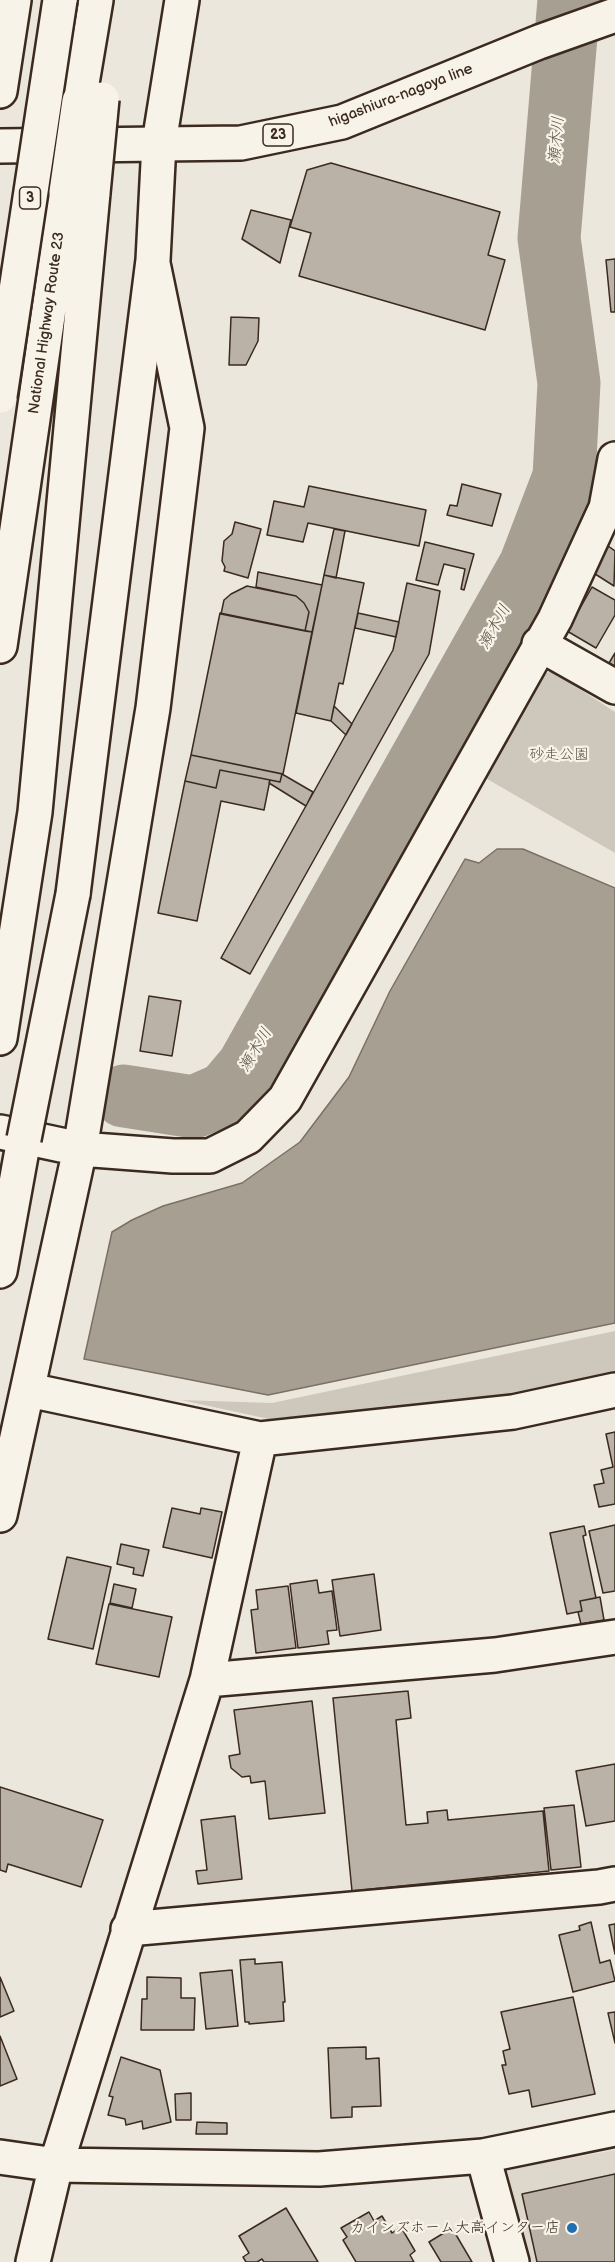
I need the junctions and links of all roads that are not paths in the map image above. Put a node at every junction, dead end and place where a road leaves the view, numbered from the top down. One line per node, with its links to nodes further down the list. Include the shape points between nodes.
1 (14, 0): 7 (main road)
2 (60, 0): 13 (main road, 3, bridge)
3 (96, 0): 8 (main road, National Highway Route 23)
4 (111, 0): 8 (main road)
5 (182, 0): 9 (main road)
6 (606, 14): 9 (main road, higashiura-nagoya line / 23, via 342,122 241,143)
7 (0, 91)
8 (90, 100): 11 (main road, National Highway Route 23, bridge)
9 (159, 143): 10 (main road, higashiura-nagoya line / 23); 12 (main road)
10 (0, 146)
11 (80, 193): 16 (main road, National Highway Route 23); 18 (main road, via 35,812)
12 (153, 260): 19 (main road, bridge, via 73,894); 20 (main road, via 187,428 153,708)
13 (0, 396)
14 (615, 459): 15 (main road, via 606,508 555,619)
15 (539, 644): 17 (main road); 20 (main road, via 285,1099 248,1137 210,1156)
16 (0, 646)
17 (615, 687)
18 (0, 1038)
19 (12, 1136): 20 (main road); 21 (main road)
20 (80, 1149): 22 (main road)
21 (0, 1271)
22 (29, 1390): 24 (main road); 25 (main road)
23 (615, 1390): 24 (main road, via 513,1412)
24 (260, 1439): 27 (main road)
25 (0, 1515)
26 (615, 1637): 27 (main road, via 495,1655)
27 (207, 1680): 29 (main road)
28 (615, 1884): 29 (main road)
29 (128, 1929): 33 (main road)
30 (615, 2129): 31 (main road)
31 (483, 2156): 33 (main road, via 319,2169); 35 (main road)
32 (0, 2157): 33 (main road)
33 (56, 2165): 34 (main road)
34 (33, 2262)
35 (512, 2262)

